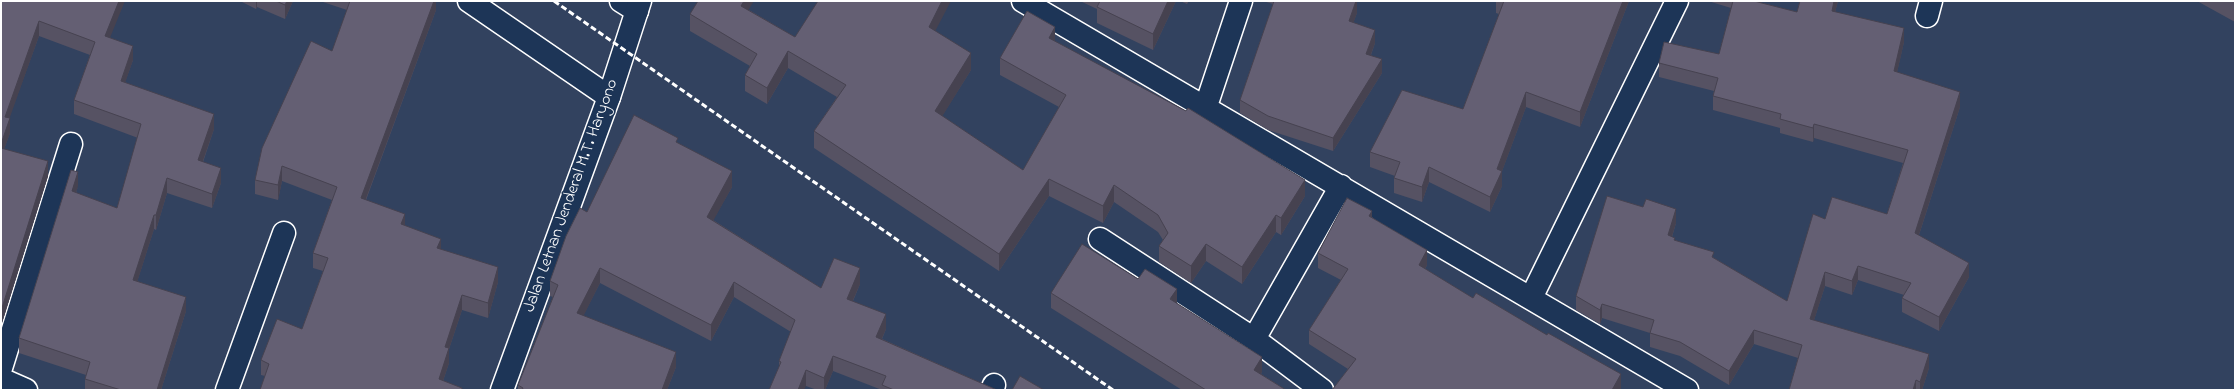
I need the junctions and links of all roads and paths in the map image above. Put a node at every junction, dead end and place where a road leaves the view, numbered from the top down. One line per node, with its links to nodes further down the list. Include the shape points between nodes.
1 (469, 1): 7 (street)
2 (1023, 1): 6 (street)
3 (1241, 1): 8 (street)
4 (1677, 1): 13 (street)
5 (633, 4): 7 (street, Jalan Letnan Jenderal M.T. Haryono)
6 (1052, 8): 8 (street)
7 (609, 97): 19 (street, Jalan Letnan Jenderal M.T. Haryono)
8 (1206, 106): 10 (street)
9 (71, 144): 15 (street)
10 (1341, 186): 13 (street); 14 (street)
11 (284, 233): 18 (street)
12 (1100, 239): 14 (street)
13 (1531, 298): 21 (street)
14 (1254, 339): 20 (street)
15 (1, 368)
16 (1, 379): 17 (street)
17 (26, 390)
18 (227, 390)
19 (502, 390)
20 (1322, 390)
21 (1687, 390)

